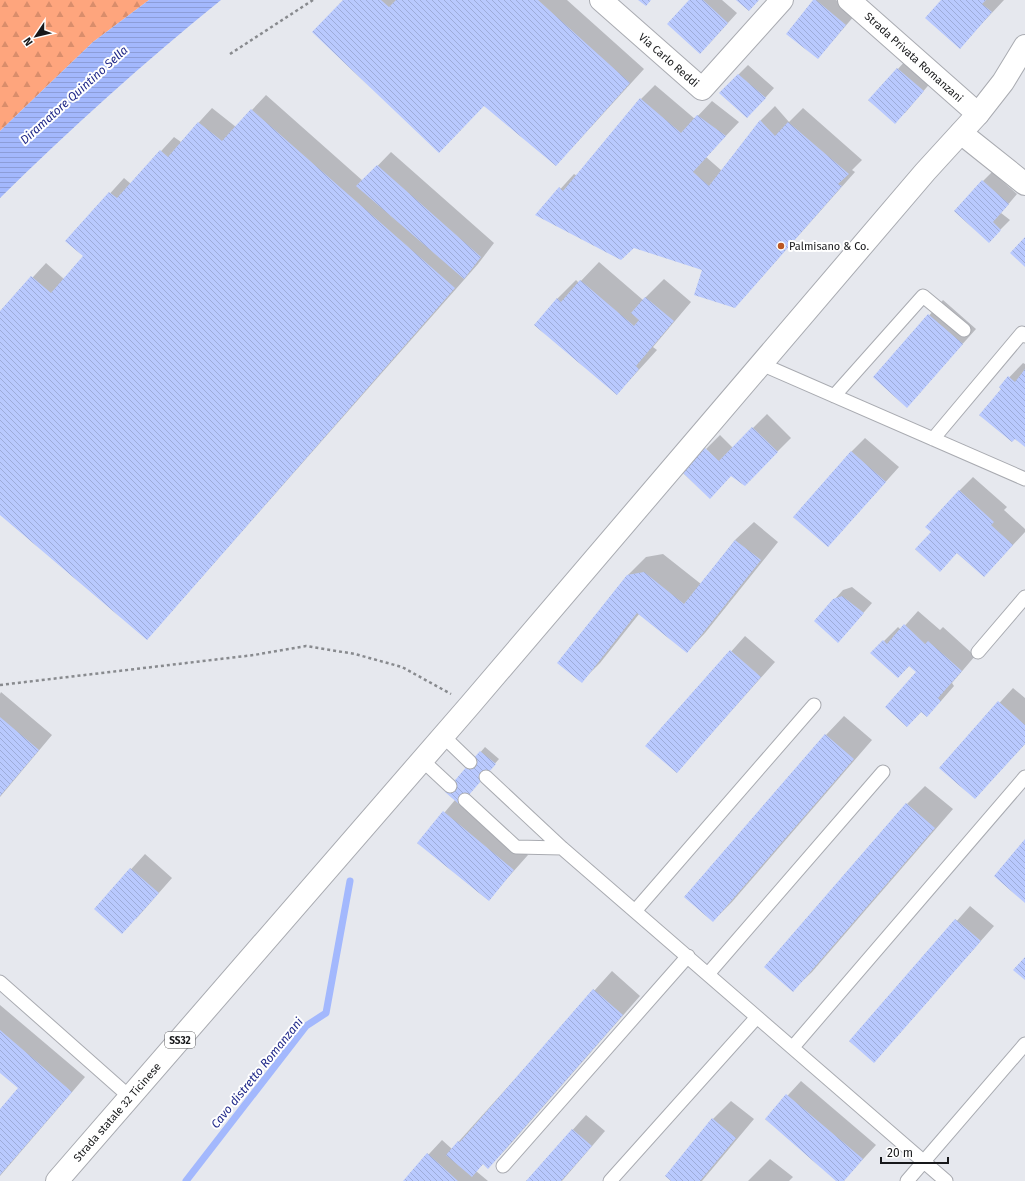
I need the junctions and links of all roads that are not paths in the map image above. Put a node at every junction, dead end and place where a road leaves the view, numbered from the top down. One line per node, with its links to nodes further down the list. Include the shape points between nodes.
1 (601, 0): 2 (main road, Via Carlo Reddi, via 702,89)
2 (782, 0)
3 (849, 0): 7 (main road, Strada Privata Romanzani)
4 (1025, 46): 6 (main road)
5 (1025, 61): 6 (main road)
6 (1003, 82): 7 (main road, Strada statale 32 Ticinese)
7 (978, 114): 8 (main road, Strada statale 32 Ticinese)
8 (961, 133): 9 (main road); 12 (main road, Strada statale 32 Ticinese)
9 (1025, 184)
10 (964, 330): 13 (lane, via 923,296)
11 (1025, 336): 14 (lane, via 1022,333)
12 (761, 364): 13 (lane); 19 (main road, Strada statale 32 Ticinese)
13 (834, 396): 14 (lane)
14 (933, 439): 15 (lane)
15 (1025, 479)
16 (1025, 597): 17 (lane)
17 (978, 652)
18 (814, 705): 28 (lane)
19 (443, 736): 20 (main road, Strada statale 32 Ticinese); 21 (lane)
20 (422, 760): 25 (lane); 35 (main road, Strada statale 32 Ticinese / SS32)
21 (470, 762)
22 (883, 772): 30 (lane)
23 (486, 777): 27 (lane)
24 (1025, 777): 34 (lane)
25 (450, 786)
26 (465, 800): 27 (lane, via 516,847)
27 (562, 848): 28 (lane)
28 (635, 911): 29 (lane)
29 (688, 956): 30 (lane); 37 (lane)
30 (708, 974): 32 (lane)
31 (0, 982): 35 (lane)
32 (757, 1017): 34 (lane); 39 (lane)
33 (1025, 1044): 36 (lane)
34 (793, 1047): 36 (lane)
35 (130, 1098): 38 (main road, Strada statale 32 Ticinese / SS32)
36 (924, 1161): 40 (lane); 41 (lane)
37 (503, 1166)
38 (57, 1181)
39 (610, 1181)
40 (907, 1181)
41 (946, 1181)

